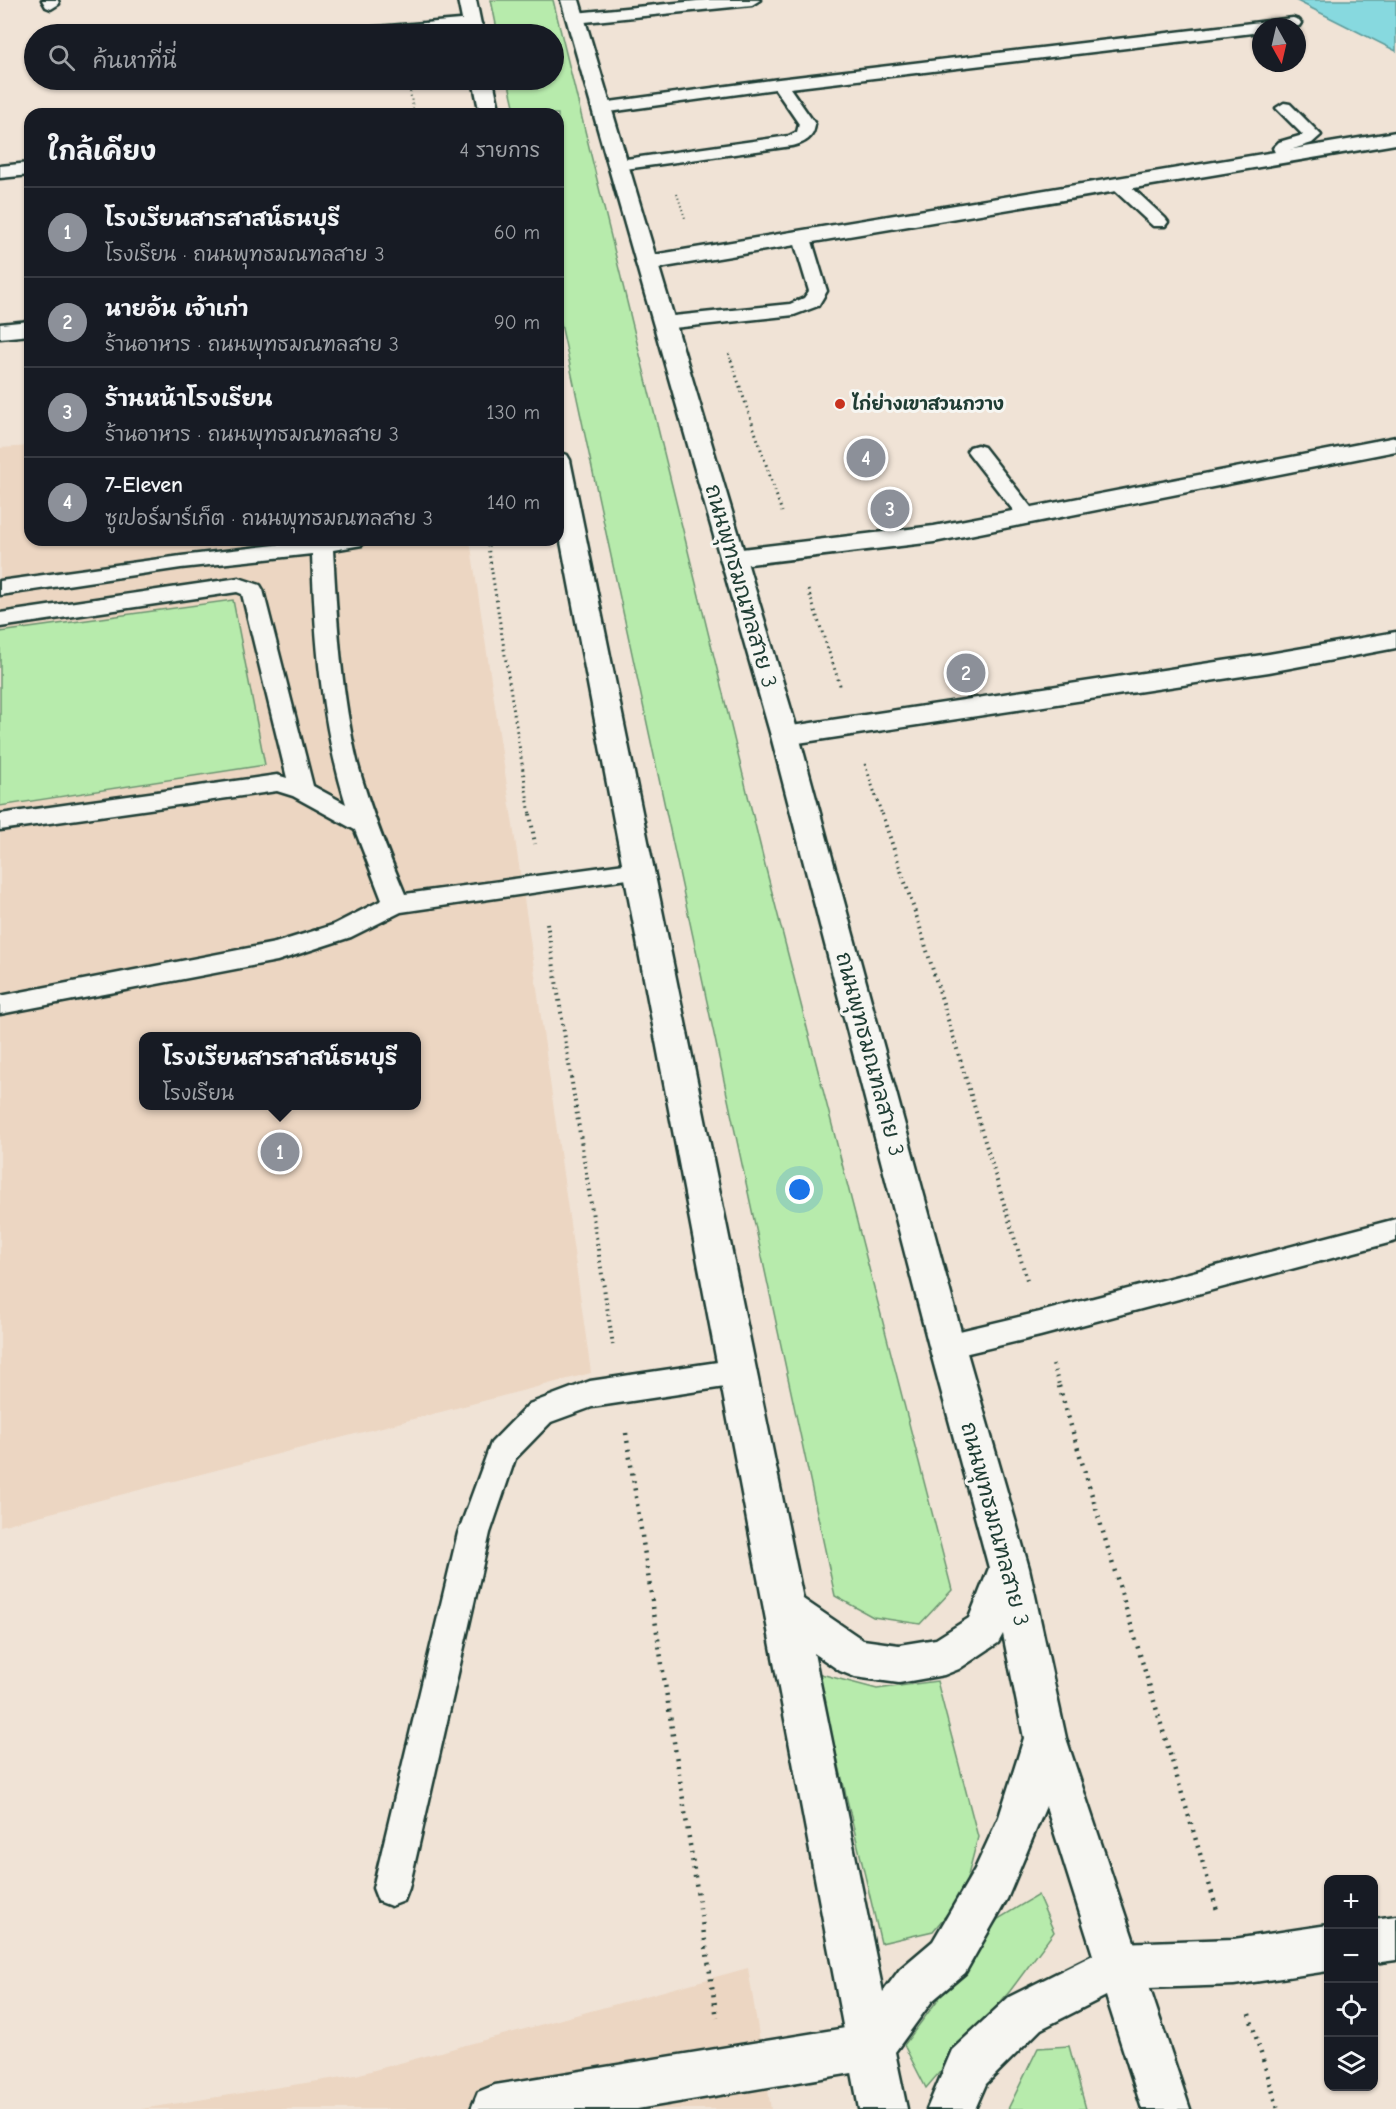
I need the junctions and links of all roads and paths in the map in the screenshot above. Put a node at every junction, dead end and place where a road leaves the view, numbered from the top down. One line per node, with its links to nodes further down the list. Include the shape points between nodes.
1 (467, 0): 4 (main road)
2 (752, 0): 3 (lane)
3 (573, 9): 11 (main road, ถนนพุทธมณฑลสาย 3)
4 (472, 24)
5 (1252, 28): 6 (lane)
6 (779, 84): 11 (lane); 15 (lane, via 807,124 804,136 792,141)
7 (410, 90): 9 (path)
8 (485, 90): 10 (main road)
9 (413, 108)
10 (489, 108)
11 (602, 108): 16 (main road, ถนนพุทธมณฑลสาย 3)
12 (1284, 108): 14 (lane, via 1313,135 1286,144 1281,148)
13 (1396, 138): 14 (main road)
14 (1285, 157): 19 (main road)
15 (664, 158): 16 (lane); 22 (path)
16 (618, 165): 23 (main road, ถนนพุทธมณฑลสาย 3)
17 (24, 170): 18 (main road)
18 (0, 172)
19 (1119, 185): 20 (lane); 21 (main road)
20 (1159, 222)
21 (802, 238): 22 (main road); 24 (lane, via 818,291 812,302 794,309)
22 (697, 255): 23 (main road)
23 (647, 263): 25 (main road, ถนนพุทธมณฑลสาย 3)
24 (717, 318): 25 (lane); 34 (path)
25 (664, 323): 35 (main road, ถนนพุทธมณฑลสาย 3)
26 (24, 329): 27 (main road)
27 (0, 331)
28 (1396, 444): 31 (main road)
29 (977, 451): 31 (lane)
30 (564, 512): 44 (main road)
31 (1027, 515): 34 (main road, via 934,534)
32 (322, 546): 36 (lane); 43 (lane, via 330,666 342,744)
33 (488, 546): 45 (path)
34 (795, 551): 35 (main road); 39 (path)
35 (733, 558): 40 (main road, ถนนพุทธมณฑลสาย 3)
36 (0, 588)
37 (0, 620): 41 (lane, via 239,585 252,590)
38 (1396, 640): 39 (main road)
39 (853, 726): 40 (main road); 49 (path, via 918,921)
40 (785, 736): 50 (main road, ถนนพุทธมณฑลสาย 3)
41 (302, 790): 42 (lane, via 277,783); 43 (lane)
42 (0, 822)
43 (366, 826): 46 (lane)
44 (639, 870): 45 (lane); 51 (main road)
45 (541, 884): 46 (lane); 52 (path)
46 (396, 904): 47 (lane, via 342,931 277,952)
47 (0, 1005)
48 (1396, 1230): 49 (lane)
49 (1040, 1324): 50 (lane); 57 (path)
50 (947, 1346): 53 (main road, ถนนพุทธมณฑลสาย 3)
51 (738, 1372): 52 (lane); 54 (main road)
52 (619, 1389): 56 (lane, via 540,1413 502,1452 474,1533); 62 (path)
53 (1009, 1568): 54 (main road, via 984,1630 944,1656 899,1664 855,1658); 55 (main road, ถนนพุทธมณฑลสาย 3)
54 (784, 1609): 64 (main road)
55 (1045, 1738): 61 (main road, ถนนพุทธมณฑลสาย 3); 64 (main road, via 1020,1820 960,1939 949,1957 916,1985)
56 (390, 1888)
57 (1217, 1910)
58 (1396, 1938): 59 (main road)
59 (1378, 1940)
60 (1324, 1949): 61 (main road, via 1234,1962)
61 (1119, 1966): 67 (main road, via 1025,2013 969,2067); 68 (main road, ถนนพุทธมณฑลสาย 3)
62 (715, 2002)
63 (1256, 2036): 69 (path)
64 (870, 2047): 65 (main road); 66 (main road)
65 (495, 2109)
66 (882, 2109)
67 (951, 2109)
68 (1166, 2109)
69 (1278, 2109)

